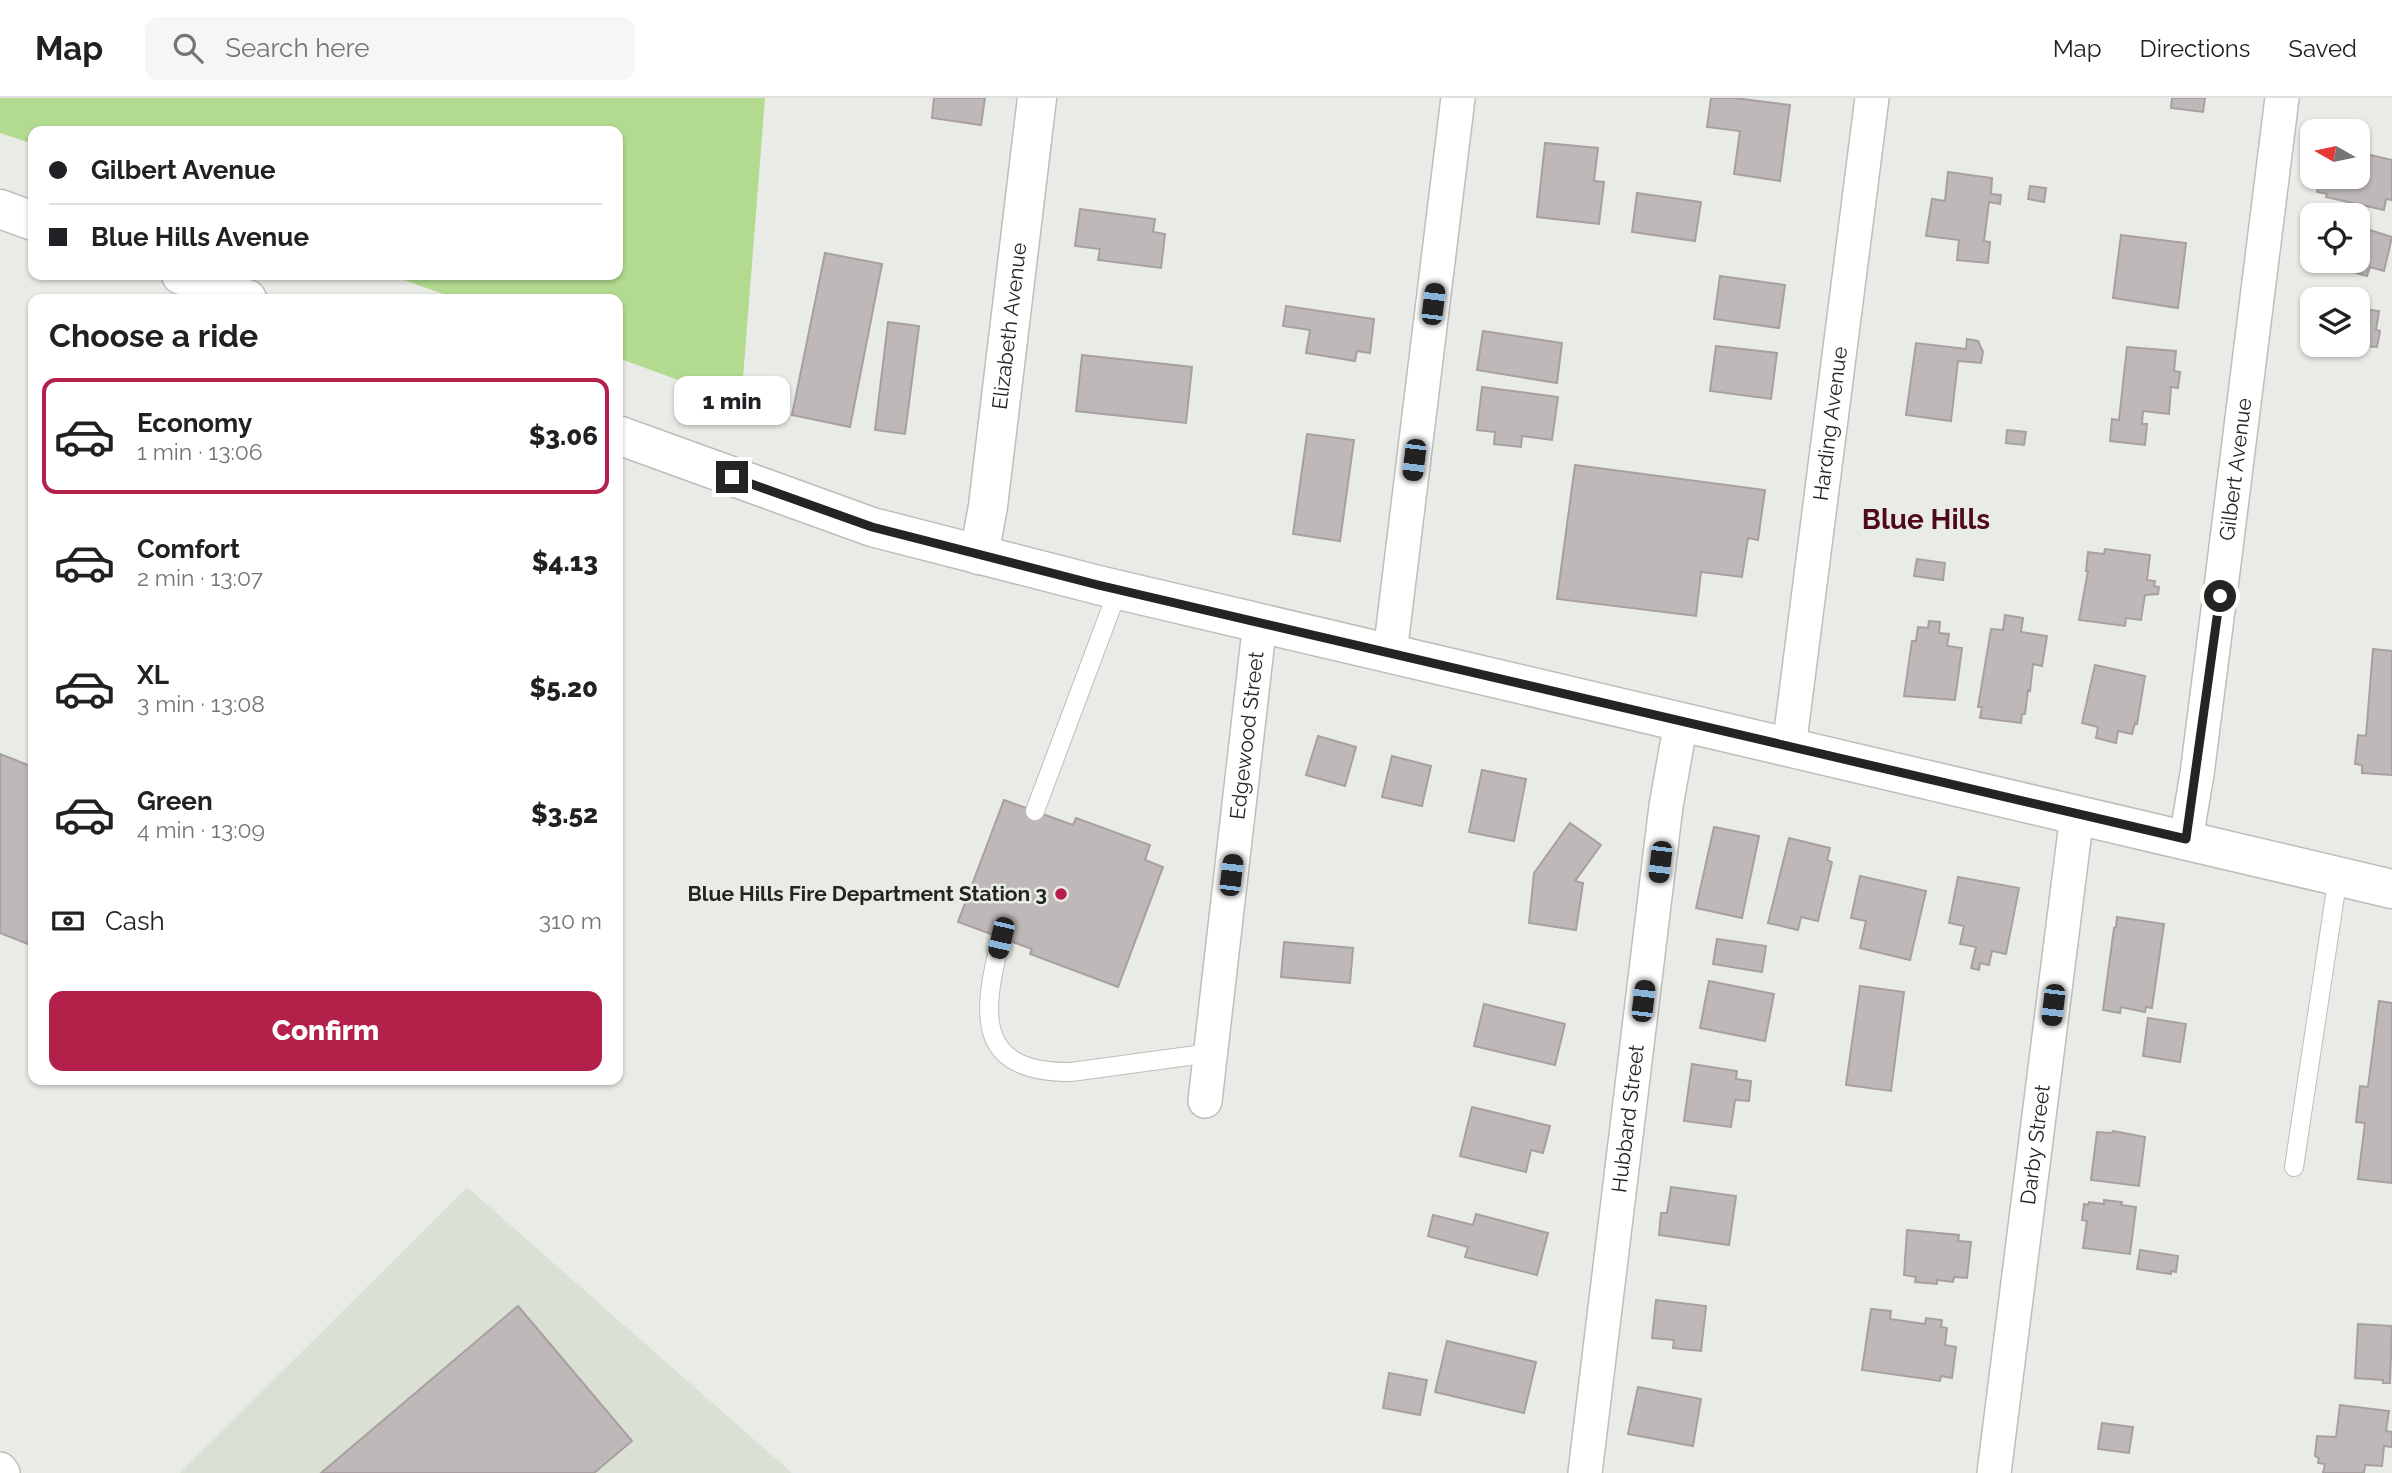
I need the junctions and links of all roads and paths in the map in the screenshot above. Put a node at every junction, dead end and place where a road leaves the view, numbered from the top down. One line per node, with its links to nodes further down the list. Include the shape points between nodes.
1 (1037, 98): 10 (main road, Elizabeth Avenue)
2 (1458, 98): 13 (street)
3 (1872, 98): 15 (street, Harding Avenue)
4 (2282, 98): 18 (street, Gilbert Avenue)
5 (0, 209): 6 (main road)
6 (28, 219)
7 (195, 280): 8 (main road)
8 (233, 294)
9 (623, 437): 10 (main road, via 872,527)
10 (979, 555): 11 (main road)
11 (1118, 590): 12 (main road); 16 (lane)
12 (1261, 622): 13 (main road); 22 (street, Edgewood Street)
13 (1390, 653): 14 (main road)
14 (1681, 722): 15 (main road); 27 (street, Hubbard Street, via 1666,806)
15 (1789, 748): 17 (main road)
16 (1035, 811)
17 (2077, 815): 18 (main road); 28 (street, Darby Street)
18 (2186, 839): 19 (main road)
19 (2338, 876): 20 (main road); 24 (lane)
20 (2392, 890)
21 (1001, 938): 22 (lane, via 990,983 990,1026 1004,1054 1018,1064 1071,1072)
22 (1211, 1053): 23 (street, Edgewood Street)
23 (1205, 1101)
24 (2294, 1167)
25 (0, 1469): 26 (street)
26 (3, 1473)
27 (1585, 1473)
28 (1994, 1473)

